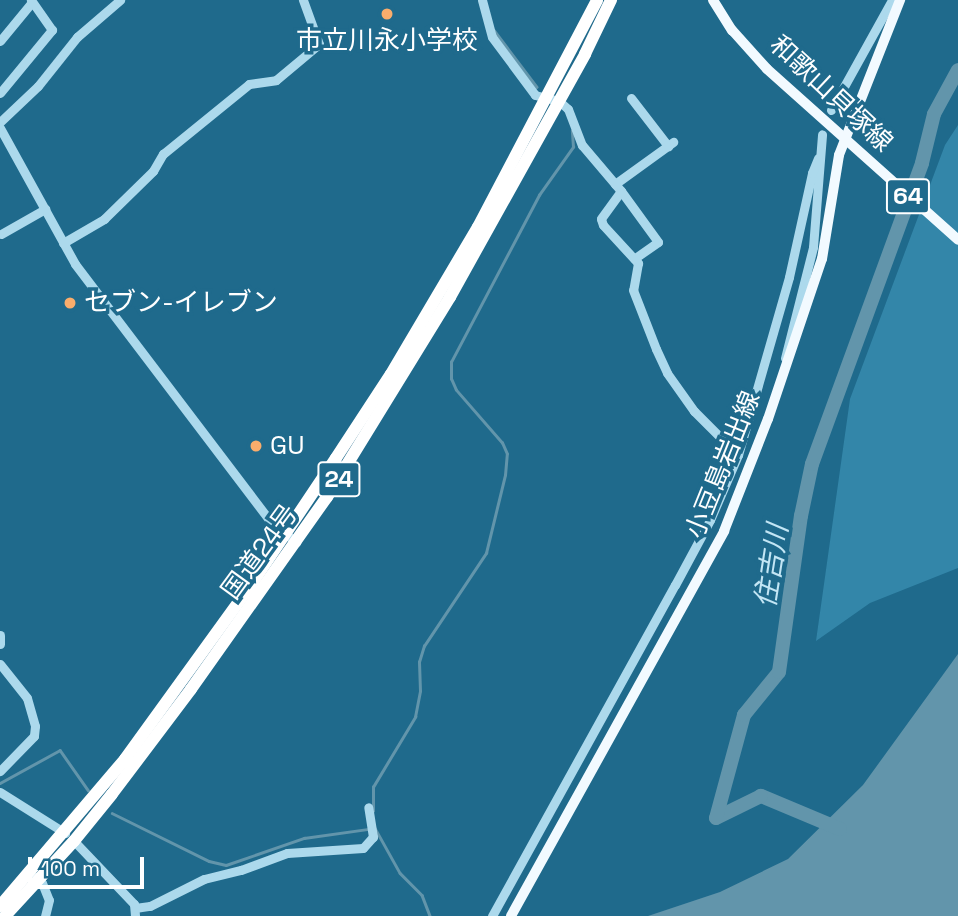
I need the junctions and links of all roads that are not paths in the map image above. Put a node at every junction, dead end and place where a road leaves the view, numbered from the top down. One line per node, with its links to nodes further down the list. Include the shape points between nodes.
1 (120, 0): 15 (street, via 77,37 38,86)
2 (303, 0): 24 (street, via 319,44 276,80 249,84 163,154 153,171 104,219)
3 (482, 0): 13 (street, via 492,37 535,95)
4 (597, 0): 13 (highway, 国道24号 / 24)
5 (611, 0): 13 (highway, 国道24号 / 24)
6 (713, 0): 18 (main road, 和歌山貝塚線 / 64, via 732,30 767,69)
7 (892, 0): 14 (street)
8 (901, 0): 18 (main road, 小豆島岩出線)
9 (31, 1): 10 (street); 11 (street, via 52,30)
10 (0, 41)
11 (0, 93)
12 (631, 98): 20 (street, via 670,144)
13 (553, 100): 20 (street, via 568,108 582,145); 28 (highway, 国道24号 / 24, via 433,305); 29 (highway, 国道24号 / 24, via 450,297)
14 (831, 110)
15 (0, 122)
16 (0, 128): 21 (street)
17 (822, 134): 19 (street)
18 (845, 139): 23 (main road, 和歌山貝塚線 / 64); 26 (main road, 小豆島岩出線, via 821,258)
19 (818, 158): 26 (street, via 813,247 787,344); 27 (street)
20 (618, 188): 25 (street, via 601,219); 25 (street, via 658,242)
21 (45, 209): 22 (street); 24 (street)
22 (1, 234)
23 (958, 240)
24 (63, 243): 28 (street, via 212,446)
25 (634, 259): 27 (street, via 638,263 633,290 667,373 694,411)
26 (783, 377): 43 (main road, 小豆島岩出線, via 719,543)
27 (738, 455): 42 (street, via 710,520)
28 (285, 534): 29 (street); 36 (highway, 国道24号 / 24)
29 (296, 542): 36 (highway, 国道24号 / 24, via 191,689)
30 (0, 635): 31 (street)
31 (0, 644)
32 (0, 664): 33 (street, via 27,698 36,726 34,736)
33 (0, 771)
34 (0, 792): 36 (street)
35 (368, 807): 39 (street, via 373,837 363,848 287,853 204,879)
36 (70, 837): 37 (highway, 国道24号 / 24); 39 (street)
37 (35, 876): 38 (highway, 国道24号 / 24); 40 (highway, 国道24号 / 24); 41 (street, via 49,900)
38 (0, 906)
39 (135, 912)
40 (5, 916)
41 (45, 916)
42 (492, 916)
43 (511, 916)

